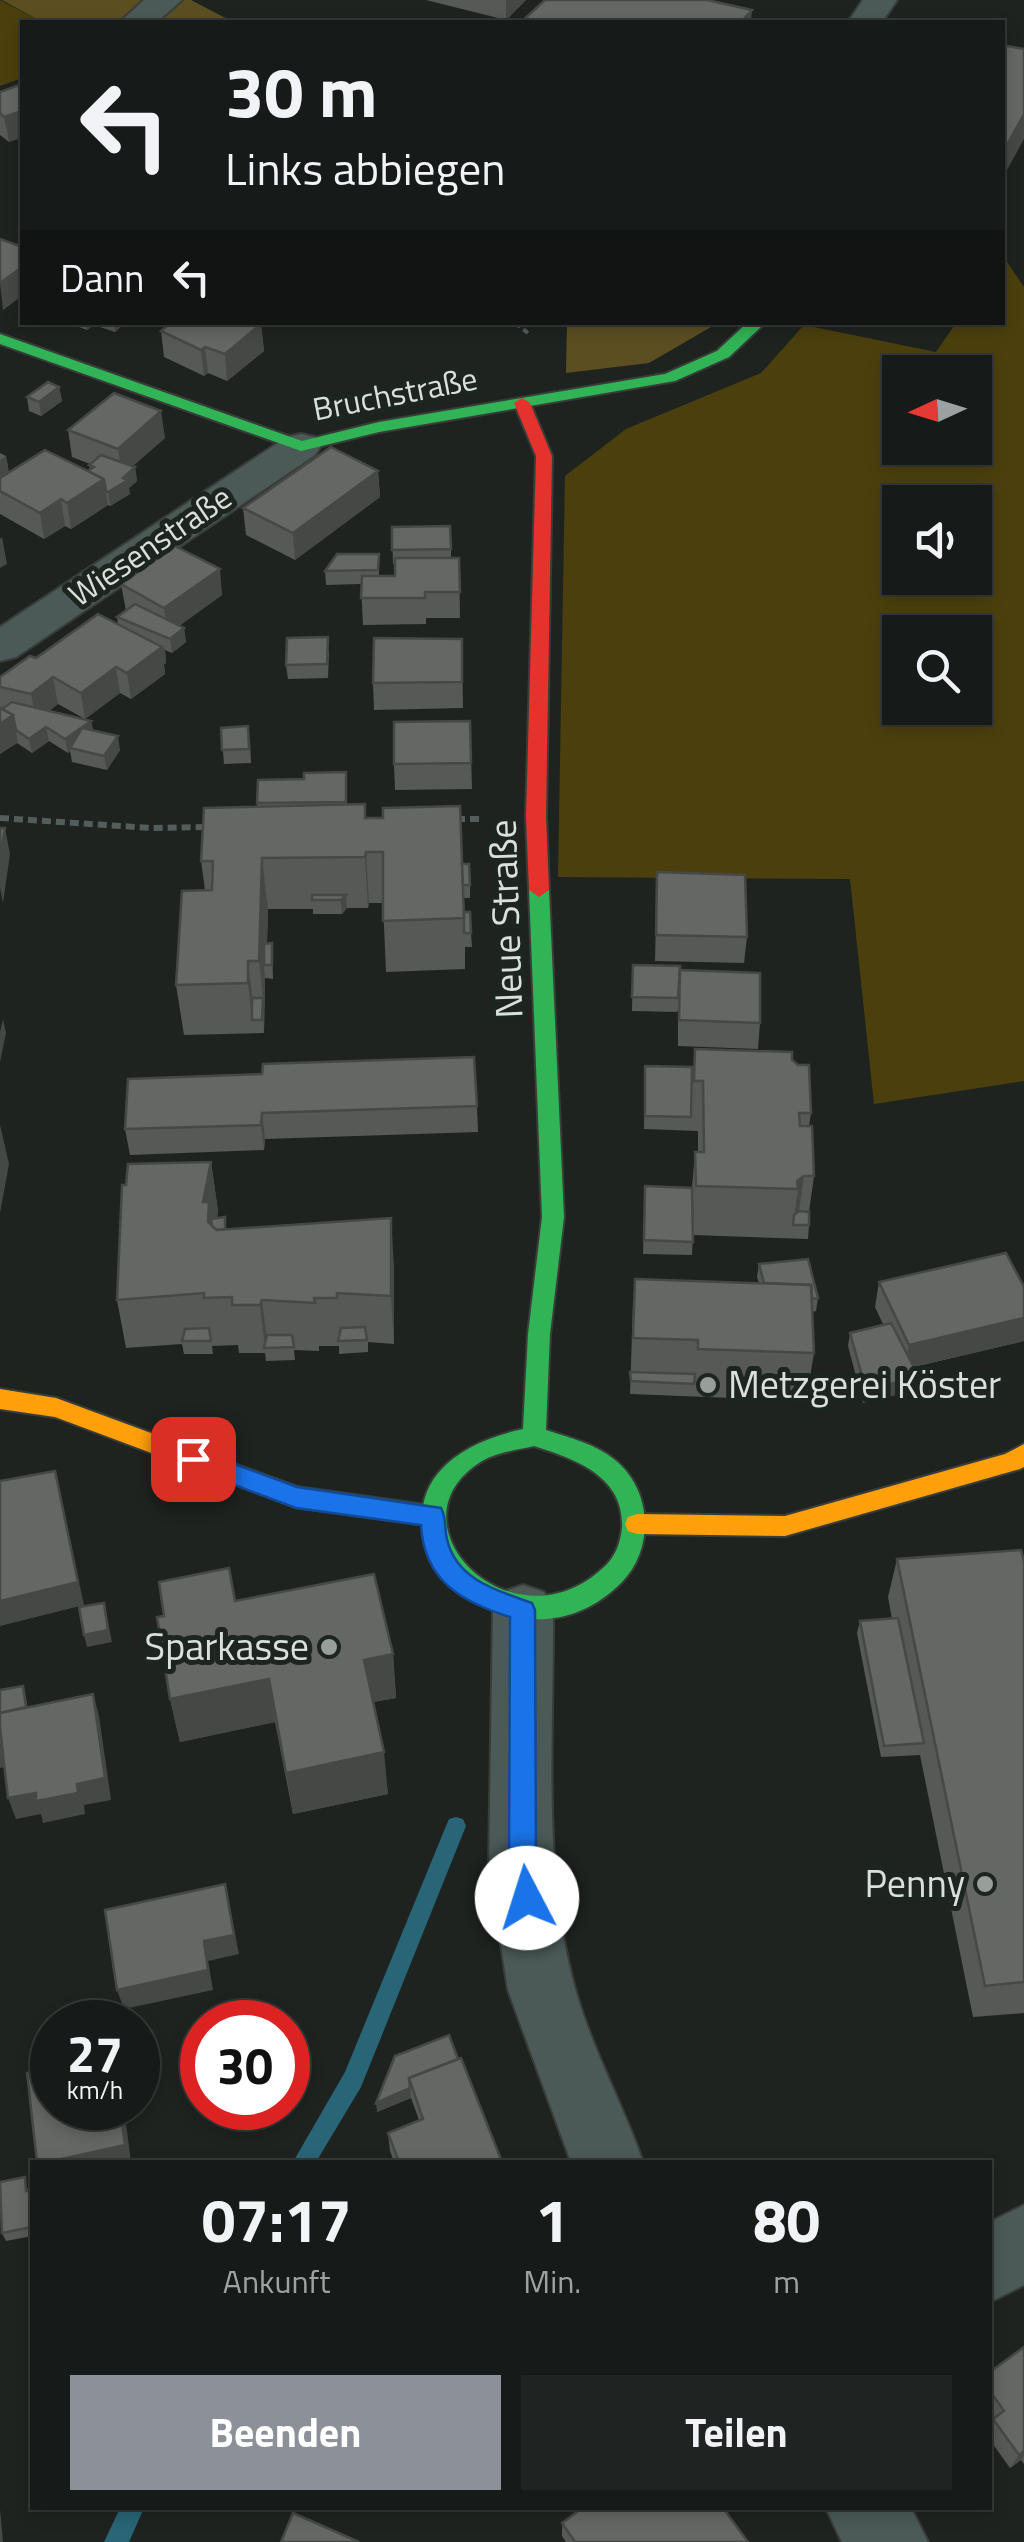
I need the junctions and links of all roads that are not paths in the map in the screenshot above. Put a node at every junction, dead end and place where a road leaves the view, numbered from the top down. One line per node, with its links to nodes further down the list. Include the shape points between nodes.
1 (165, 0): 2 (street)
2 (140, 20)
3 (755, 325): 5 (street, Bruchstraße, via 723,354 669,378)
4 (0, 339): 6 (street, Bruchstraße)
5 (522, 403): 6 (street, Bruchstraße); 9 (street, Neue Straße, via 544,456 536,817 553,1217)
6 (300, 446): 7 (street, Wiesenstraße)
7 (0, 647)
8 (0, 1399): 11 (street, via 56,1408 296,1497)
9 (534, 1436): 11 (street, via 472,1454 449,1476); 12 (street, via 572,1442 604,1460 627,1486)
10 (1020, 1464): 12 (street, via 786,1526)
11 (433, 1516): 13 (street, via 434,1543 454,1576 477,1596)
12 (638, 1524): 13 (street, via 630,1555 610,1583 581,1602)
13 (523, 1610): 14 (street, via 522,1868 542,1990)
14 (607, 2160)
15 (1024, 2242): 16 (street)
16 (992, 2265)
17 (866, 2510): 18 (street)
18 (890, 2542)

